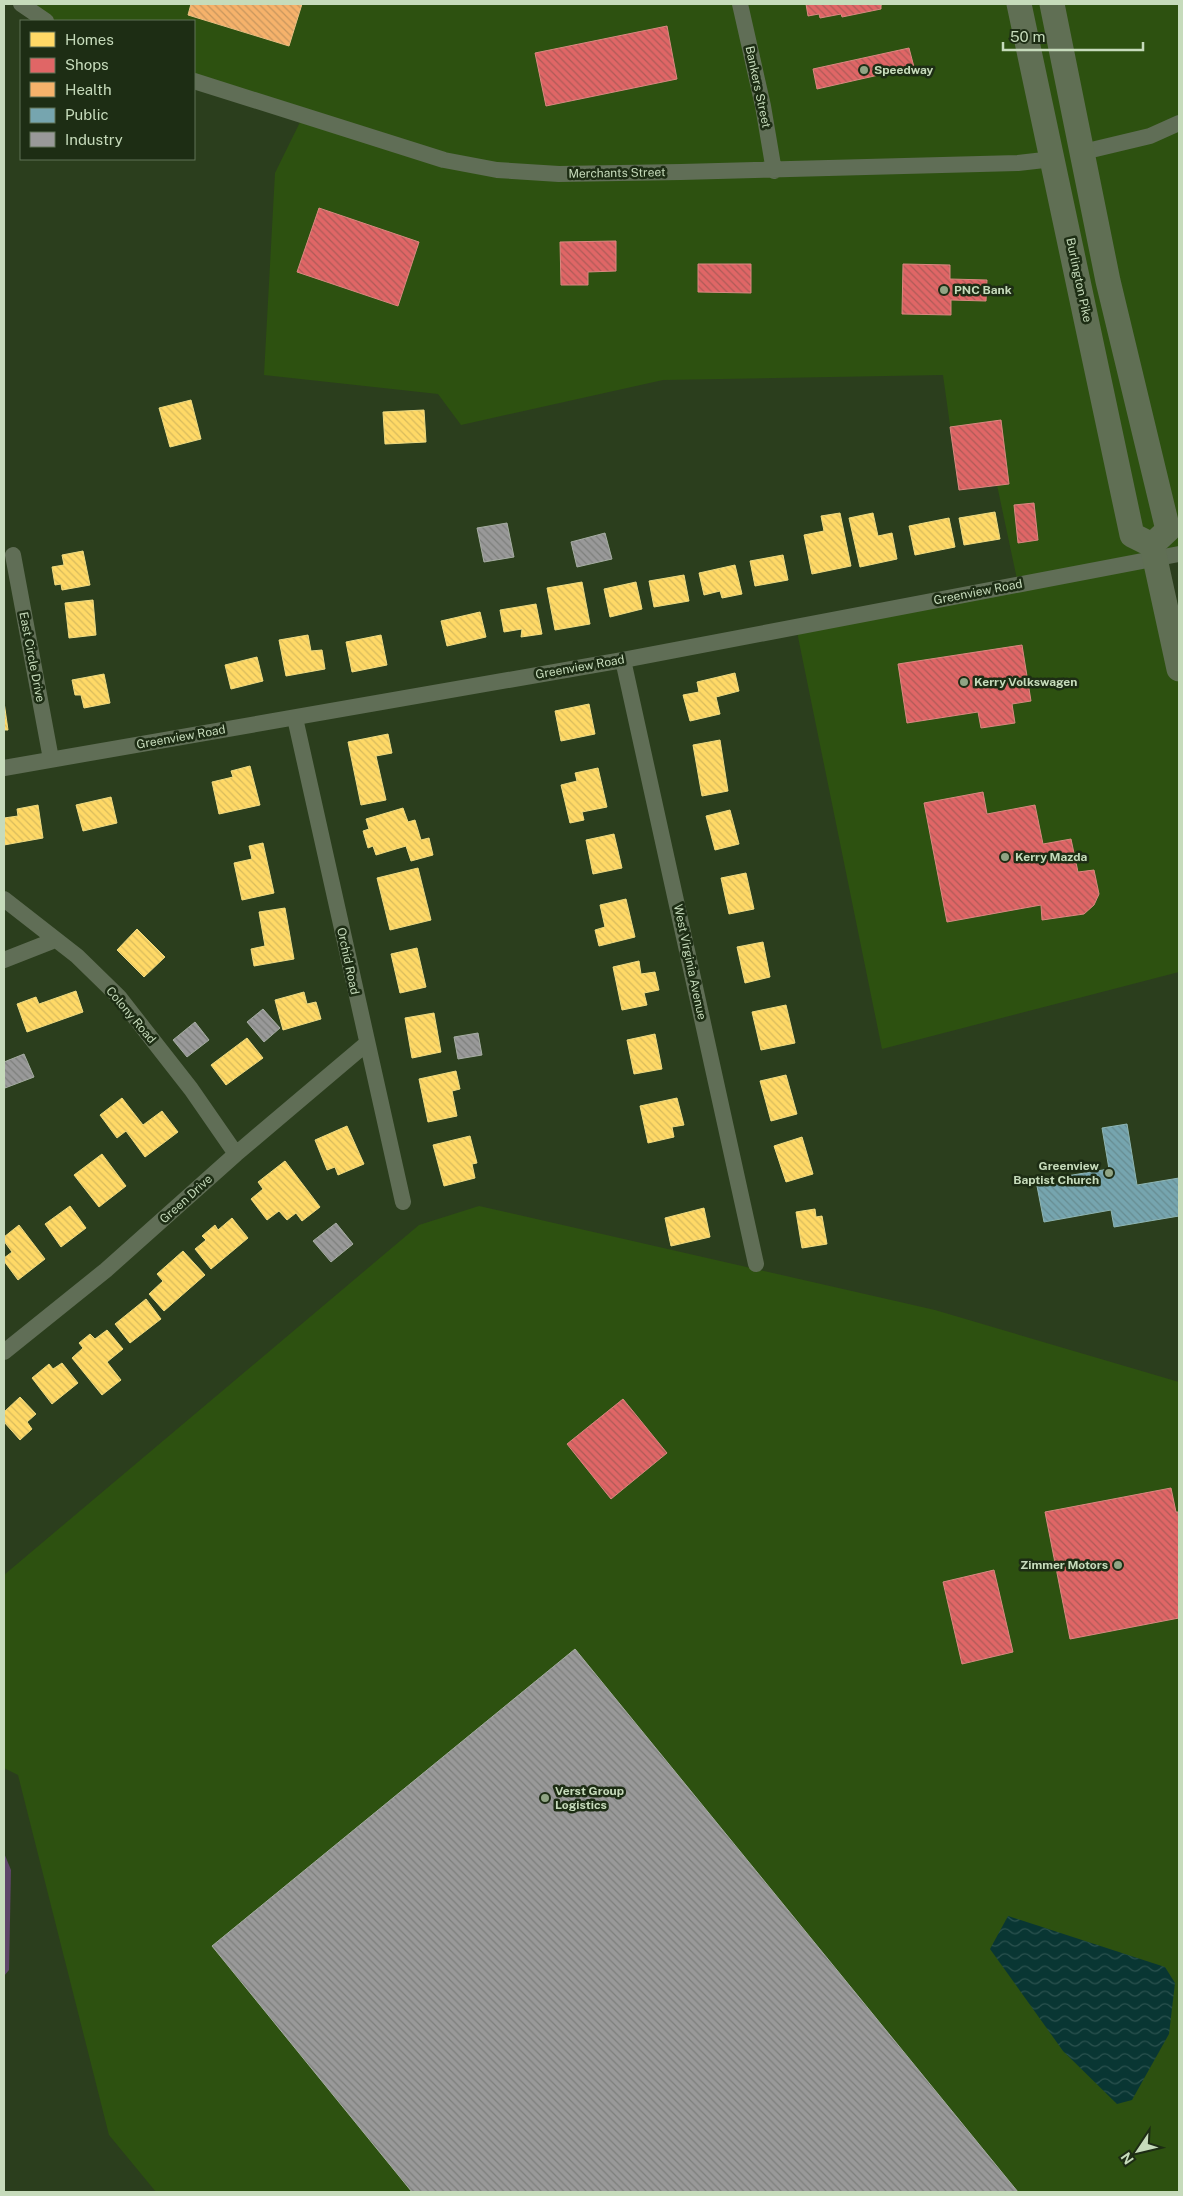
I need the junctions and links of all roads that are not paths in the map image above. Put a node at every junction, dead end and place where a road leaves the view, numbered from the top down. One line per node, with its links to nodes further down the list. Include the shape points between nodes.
1 (21, 4): 5 (street)
2 (740, 4): 10 (street, Bankers Street)
3 (1019, 4): 9 (main road, Burlington Pike)
4 (1052, 4): 8 (main road)
5 (45, 20)
6 (195, 81): 10 (street, Merchants Street, via 444,160 497,170 559,174)
7 (1179, 123): 8 (street, via 1150,136)
8 (1083, 152): 11 (main road, via 1112,298 1168,530)
9 (1053, 159): 10 (street, Merchants Street); 11 (main road, Burlington Pike, via 1132,535)
10 (774, 171)
11 (1154, 553): 12 (street, Greenview Road); 14 (street, Greenview Road); 15 (main road)
12 (1179, 554)
13 (13, 555): 17 (street, East Circle Drive)
14 (623, 660): 16 (street, Greenview Road); 25 (street, West Virginia Avenue)
15 (1179, 669)
16 (295, 718): 17 (street, Greenview Road); 22 (street, Orchid Road)
17 (51, 759): 18 (street, Greenview Road)
18 (4, 768)
19 (4, 899): 20 (street, Colony Road)
20 (55, 940): 21 (street); 23 (street, Colony Road, via 77,956 119,997 191,1089)
21 (4, 960)
22 (366, 1044): 23 (street, Green Drive); 24 (street, Orchid Road)
23 (236, 1154): 26 (street, Green Drive, via 106,1270)
24 (403, 1202)
25 (756, 1264)
26 (4, 1352)

